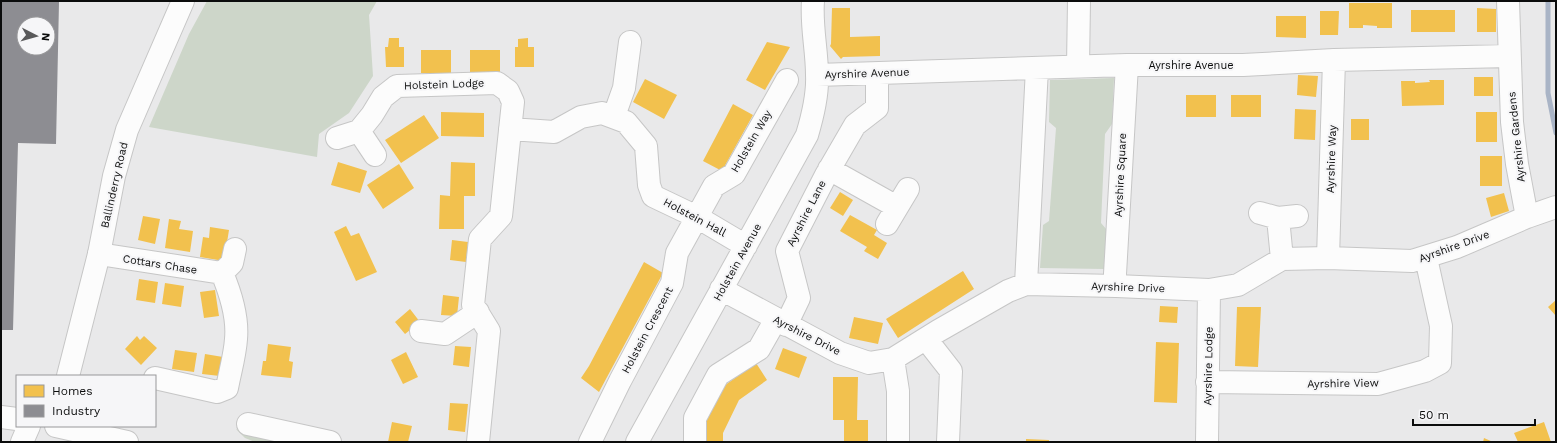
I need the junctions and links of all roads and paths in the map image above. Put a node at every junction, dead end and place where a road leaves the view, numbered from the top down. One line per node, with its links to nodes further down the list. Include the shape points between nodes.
1 (183, 1): 27 (street, Ballinderry Road, via 127,130 114,176)
2 (813, 1): 12 (street, Holstein Avenue)
3 (1079, 1): 9 (street)
4 (1508, 1): 6 (street)
5 (630, 42): 14 (street, via 624,88)
6 (1509, 56): 7 (street, Ayrshire Avenue); 24 (street, Ayrshire Gardens, via 1512,122)
7 (1334, 60): 8 (street, Ayrshire Avenue, via 1244,65); 29 (street, Ayrshire Way)
8 (1126, 64): 9 (street, Ayrshire Avenue); 33 (street, Ayrshire Square)
9 (1078, 66): 10 (street, Ayrshire Avenue)
10 (1036, 68): 11 (street, Ayrshire Avenue); 32 (street)
11 (877, 74): 12 (street, Ayrshire Avenue); 19 (street, Ayrshire Lane, via 877,108 855,125)
12 (817, 75): 25 (street, Holstein Avenue, via 814,109 807,135)
13 (788, 80): 23 (street, Holstein Way, via 734,174 714,186)
14 (614, 116): 15 (street, Holstein Hall, via 602,112 581,117 554,132); 23 (street, Holstein Hall, via 626,122 646,146 649,185 654,196)
15 (510, 129): 16 (street, Holstein Lodge, via 513,102 508,91 497,83 397,86 384,97); 36 (street, via 501,216 480,238 473,305)
16 (359, 131): 17 (street); 18 (street)
17 (337, 138)
18 (375, 155)
19 (829, 169): 20 (street, Ayrshire Lane); 37 (street, Ayrshire Lane, via 787,251 799,298)
20 (897, 207)
21 (1556, 207): 24 (street, Ayrshire Drive)
22 (1278, 216): 28 (street)
23 (697, 217): 25 (street, Holstein Hall); 53 (street, Holstein Crescent, via 677,253 672,283)
24 (1527, 217): 30 (street, Ayrshire Drive)
25 (746, 246): 34 (street, Holstein Avenue)
26 (235, 248): 31 (street, via 232,263)
27 (99, 254): 31 (street, Cottars Chase); 41 (street, Ballinderry Road)
28 (1282, 258): 29 (street, Ayrshire Drive); 35 (street, Ayrshire Drive, via 1238,285)
29 (1328, 258): 30 (street, Ayrshire Drive, via 1412,261)
30 (1426, 258): 43 (street, Ayrshire View, via 1441,326 1440,363 1425,371 1378,384)
31 (222, 273): 42 (street, via 230,290 236,328 227,388 217,392)
32 (1026, 284): 33 (street, Ayrshire Drive); 39 (street, Ayrshire Drive, via 1008,291)
33 (1116, 286): 35 (street, Ayrshire Drive)
34 (721, 289): 37 (street, Ayrshire Drive); 54 (street, Holstein Avenue)
35 (1209, 290): 43 (street, Ayrshire Lodge)
36 (478, 312): 38 (street, via 445,334); 52 (street, via 489,331)
37 (781, 322): 40 (street, Ayrshire Drive, via 840,353 869,363); 55 (street, Ayrshire Lane, via 759,349 718,375 695,418)
38 (421, 331)
39 (926, 339): 40 (street, Ayrshire Drive); 57 (street, via 951,371)
40 (892, 359): 56 (street, via 898,391)
41 (68, 375)
42 (156, 376)
43 (1207, 382): 58 (street, Ayrshire Lodge)
44 (1, 417): 45 (street)
45 (16, 419)
46 (248, 424): 51 (street)
47 (29, 427): 49 (street)
48 (61, 427): 50 (street)
49 (22, 442)
50 (127, 442)
51 (330, 442)
52 (478, 442)
53 (590, 442)
54 (637, 442)
55 (695, 442)
56 (898, 442)
57 (948, 442)
58 (1207, 442)

